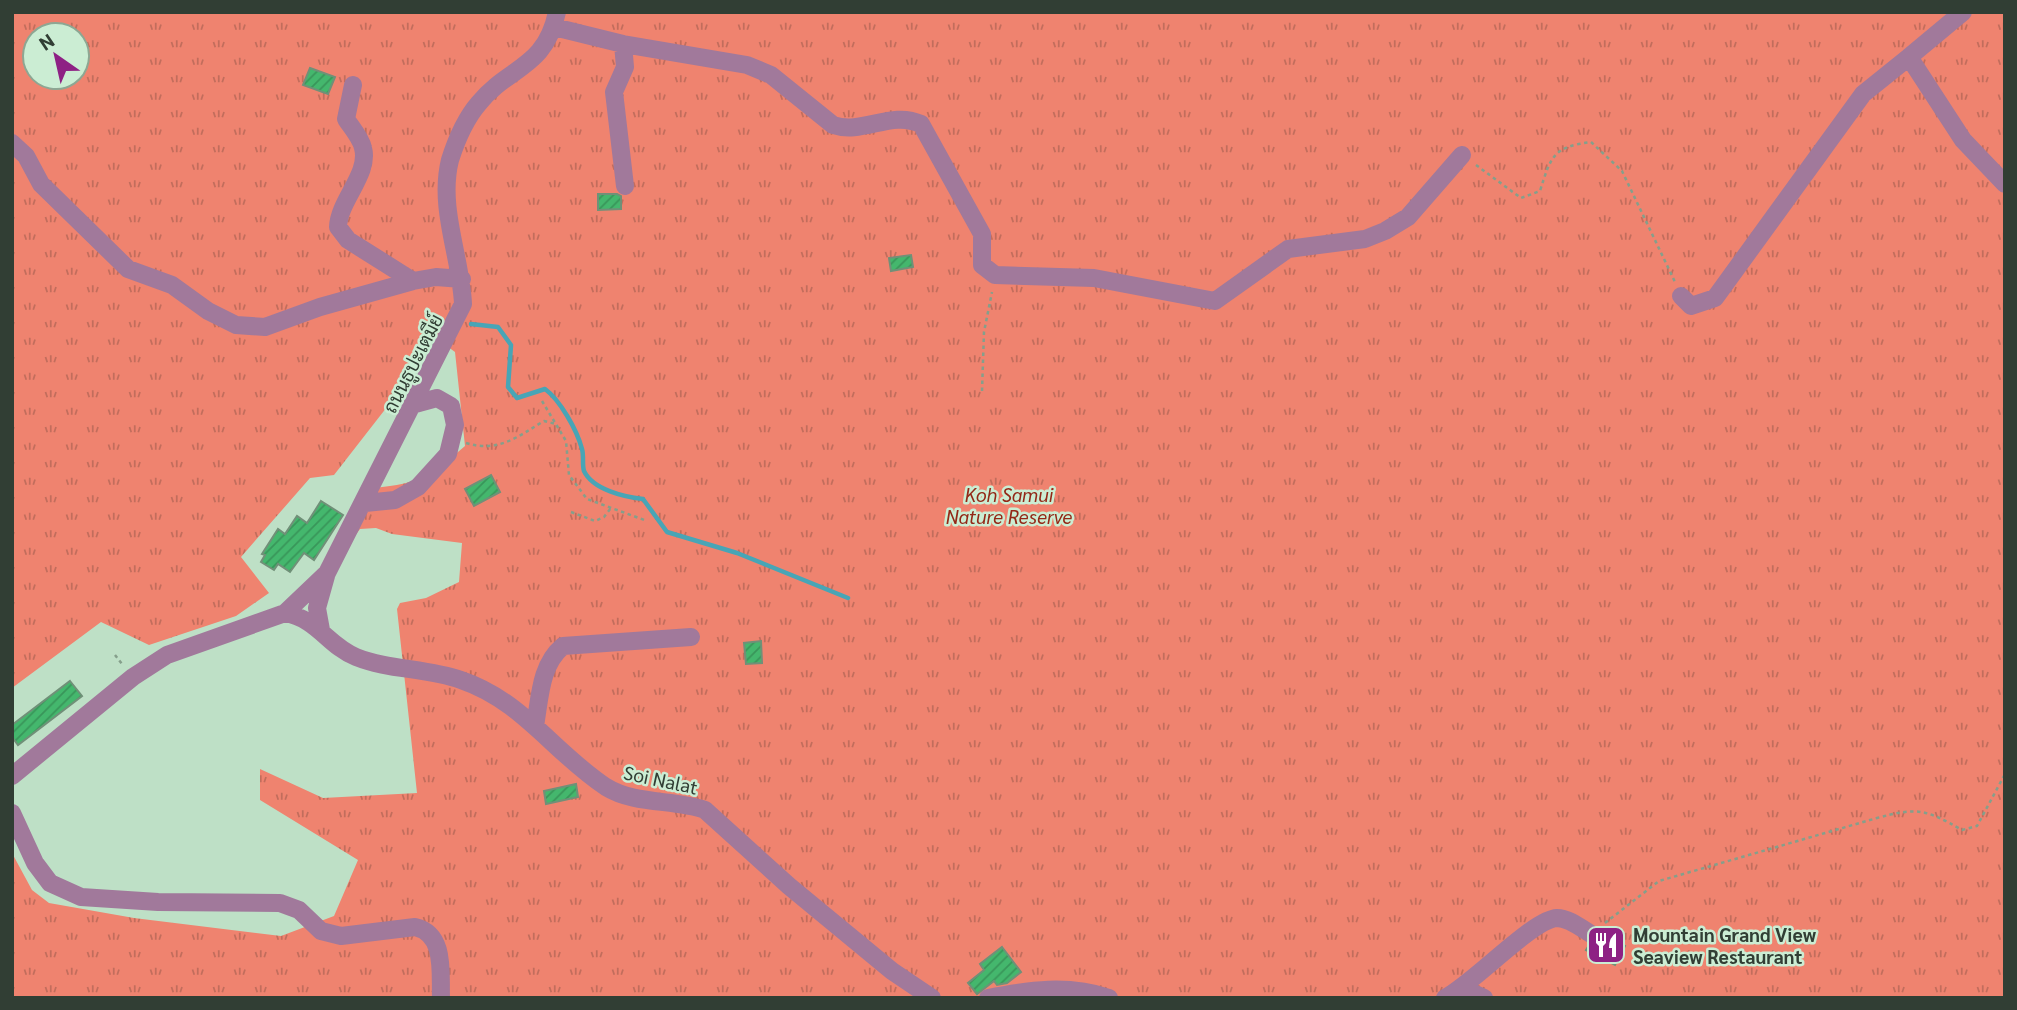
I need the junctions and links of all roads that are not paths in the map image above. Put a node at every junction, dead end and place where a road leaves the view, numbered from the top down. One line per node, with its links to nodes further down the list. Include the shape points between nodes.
1 (1963, 12): 4 (street)
2 (556, 20): 3 (street); 10 (street, ถนนธูปะเตมีย์, via 543,51 480,101 466,121 450,162 447,197)
3 (623, 44): 7 (street, via 747,65 771,75 833,125 844,128 891,118 921,124 982,234 982,265 995,275 1094,278 1215,301 1288,249 1365,239 1408,217); 9 (street, via 625,67 614,92)
4 (1909, 57): 8 (street, via 1963,140); 12 (street, via 1863,94 1714,298 1691,306)
5 (353, 85): 11 (street, via 346,119 363,145 365,160 338,215 338,227 348,240)
6 (12, 144): 11 (street, via 26,156 41,184 128,269 172,285 236,325 265,327)
7 (1462, 155)
8 (2005, 184)
9 (625, 186)
10 (462, 279): 11 (street); 13 (street, ถนนธูปะเตมีย์, via 463,304)
11 (413, 281)
12 (1681, 296)
13 (415, 404): 14 (street, ถนนธูปะเตมีย์); 14 (street, via 437,398 451,406 455,425 448,454 407,493 395,500)
14 (365, 503): 15 (street, ถนนธูปะเตมีย์)
15 (327, 573): 16 (street, ถนนธูปะเตมีย์); 17 (street, via 317,608)
16 (285, 613): 17 (street, via 304,616); 20 (street, ถนนธูปะเตมีย์, via 167,655 133,677)
17 (321, 630): 19 (street, Soi Nalat, via 339,649 359,658 461,680 510,703)
18 (691, 637): 19 (street, via 563,646 553,654 544,673)
19 (536, 726): 25 (street, Soi Nalat, via 608,789 705,810 789,886)
20 (12, 776)
21 (12, 813): 24 (street, via 35,863 50,883 81,897 280,903 299,910 321,931 341,936 425,929 438,949)
22 (1591, 934): 23 (street, via 1572,921 1557,918 1540,923)
23 (1464, 989): 28 (street); 29 (street)
24 (441, 998)
25 (932, 998)
26 (988, 998): 27 (street, via 1062,989)
27 (1109, 998)
28 (1445, 998)
29 (1484, 998)

